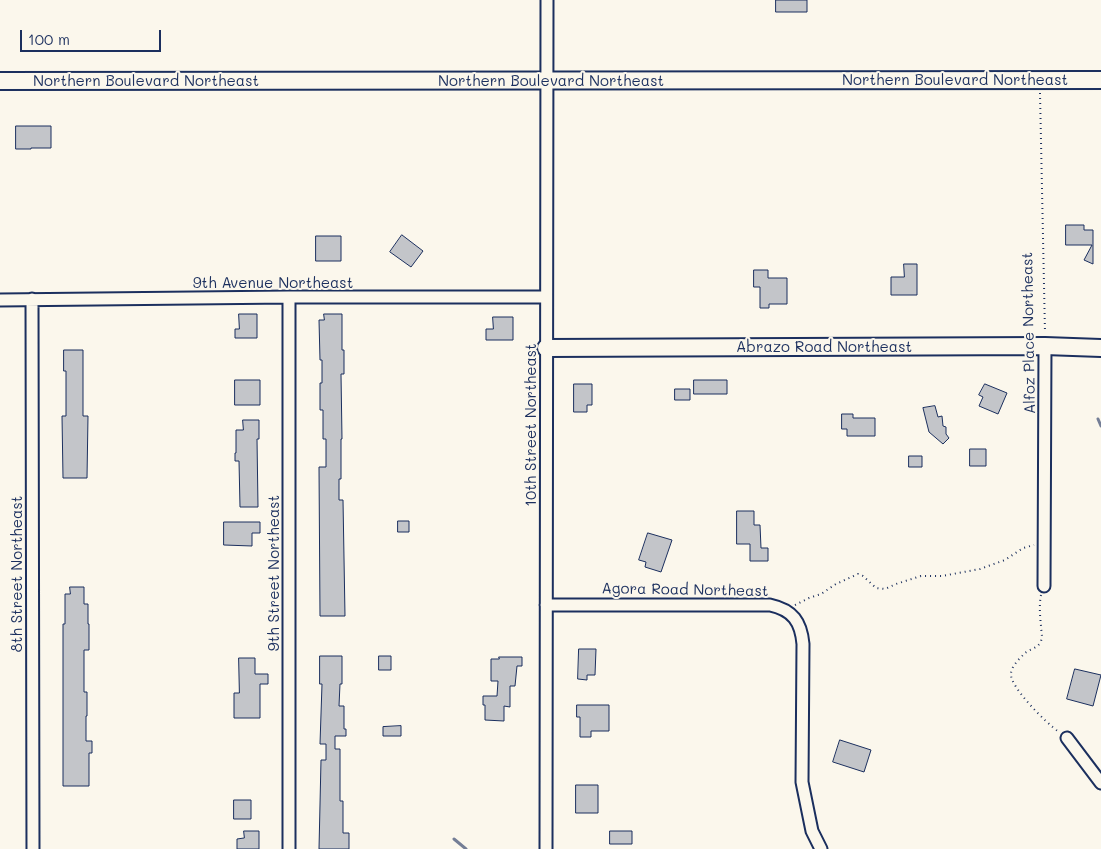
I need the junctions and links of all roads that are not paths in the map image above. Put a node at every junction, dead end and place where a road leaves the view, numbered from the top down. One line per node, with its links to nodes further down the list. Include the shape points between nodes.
1 (547, 0): 4 (street, 10th Street Northeast)
2 (0, 80): 4 (main road, Northern Boulevard Northeast)
3 (1101, 80): 4 (main road, Northern Boulevard Northeast)
4 (546, 81): 6 (street, 10th Street Northeast)
5 (289, 297): 6 (street, 9th Avenue Northeast); 7 (street, 9th Avenue Northeast); 17 (street, 9th Street Northeast)
6 (546, 297): 10 (street, 10th Street Northeast)
7 (32, 299): 8 (street, 9th Avenue Northeast); 16 (street, 8th Street Northeast)
8 (0, 300)
9 (1045, 346): 10 (main road, Abrazo Road Northeast); 11 (main road, Abrazo Road Northeast); 12 (street, Alfoz Place Northeast)
10 (546, 348): 13 (street, 10th Street Northeast)
11 (1101, 348)
12 (1044, 586)
13 (546, 605): 18 (street, 10th Street Northeast); 19 (street, Agora Road Northeast, via 770,605 787,611 802,634 802,782 812,831)
14 (1067, 738): 15 (street)
15 (1101, 783)
16 (33, 849)
17 (289, 849)
18 (546, 849)
19 (821, 849)

